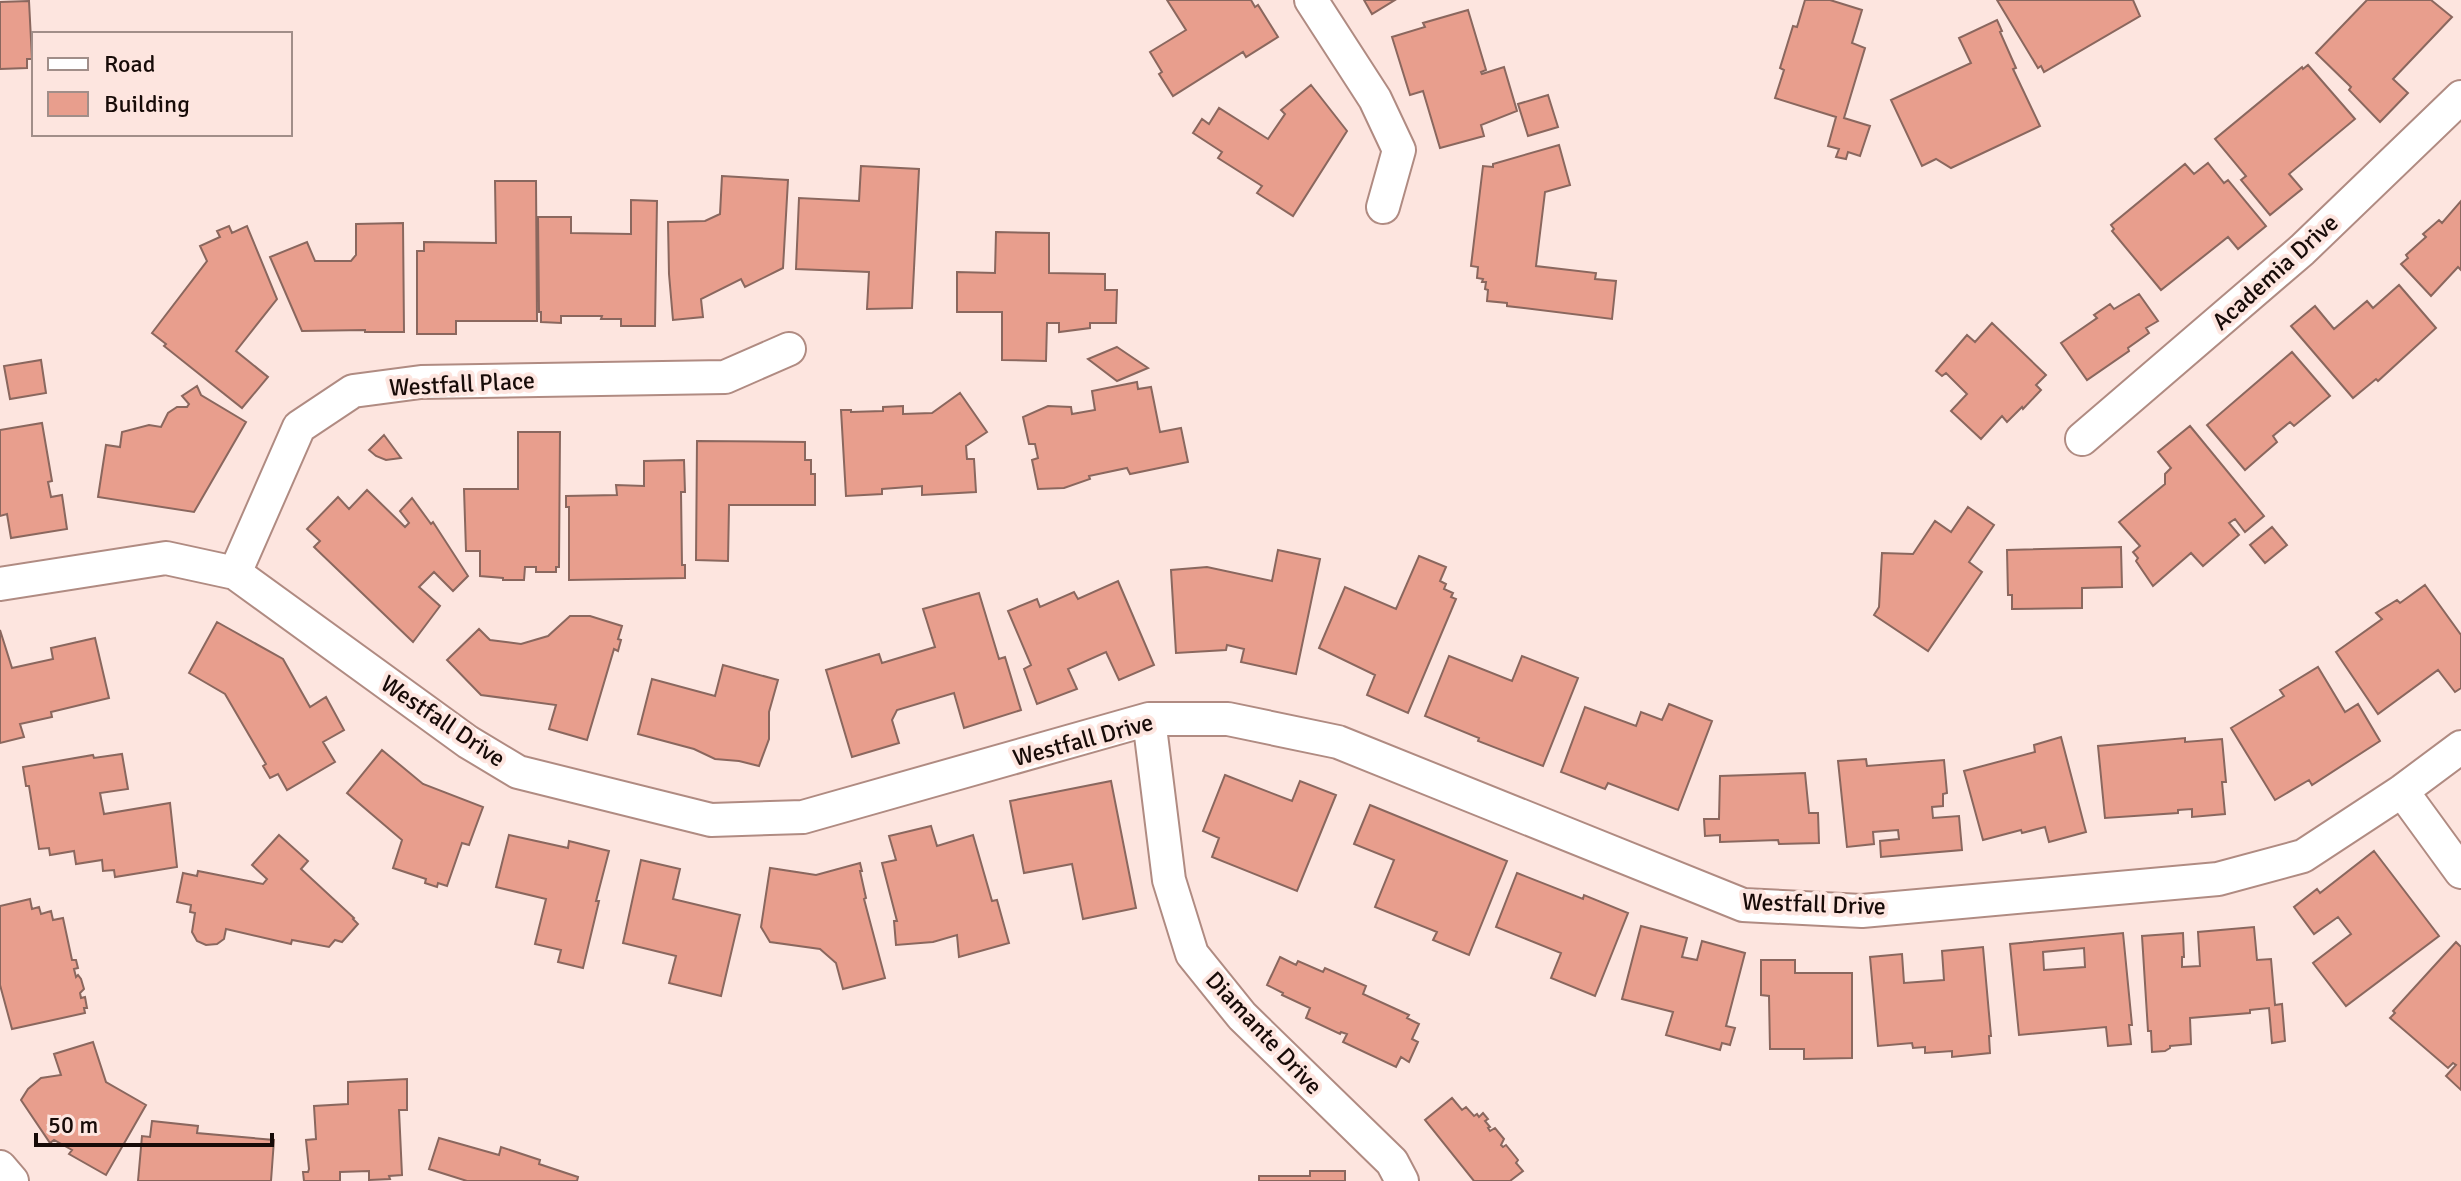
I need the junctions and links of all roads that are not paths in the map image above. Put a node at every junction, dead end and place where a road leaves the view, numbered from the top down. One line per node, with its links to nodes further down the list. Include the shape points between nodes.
1 (1311, 0): 3 (street, via 1375,99 1399,150)
2 (2461, 97): 5 (street, Academia Drive, via 2302,250)
3 (1383, 207)
4 (789, 349): 6 (street, Westfall Place, via 725,377 421,382 353,391 299,427)
5 (2082, 439)
6 (235, 573): 7 (street, Westfall Drive, via 166,558); 8 (street, Westfall Drive, via 468,742 518,772 711,820 803,817)
7 (0, 584)
8 (1149, 719): 10 (street, Westfall Drive, via 1228,719 1338,742 1743,905 1862,911 2218,879 2303,856); 14 (street, Diamante Drive, via 1169,880 1192,954 1242,1016 1392,1162)
9 (2461, 747): 10 (street, Westfall Drive)
10 (2402, 791): 11 (street)
11 (2461, 872)
12 (0, 1167): 13 (street)
13 (12, 1181)
14 (1402, 1181)

